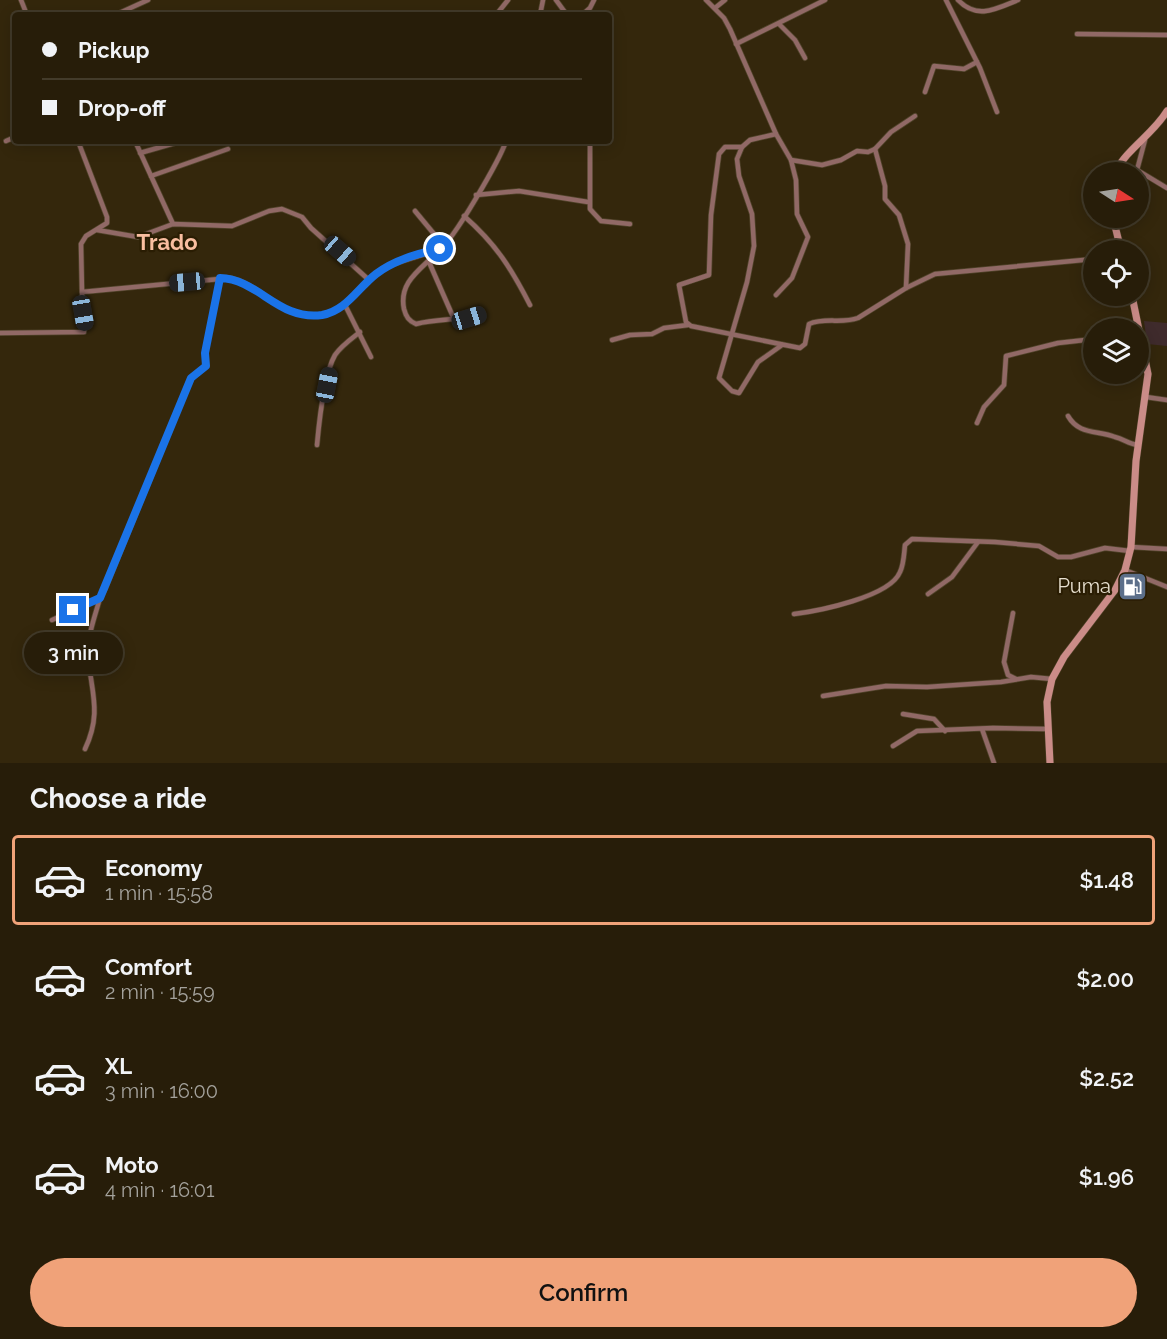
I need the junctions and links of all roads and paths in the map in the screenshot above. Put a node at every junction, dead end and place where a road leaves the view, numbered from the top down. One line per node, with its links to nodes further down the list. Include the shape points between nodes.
1 (148, 0): 10 (street)
2 (508, 0): 11 (street)
3 (706, 0): 9 (street)
4 (725, 0): 9 (street)
5 (825, 0): 12 (street)
6 (946, 0): 17 (street)
7 (958, 0): 8 (street, via 979,12)
8 (1018, 0)
9 (715, 8): 15 (street)
10 (122, 12)
11 (498, 12)
12 (779, 24): 15 (street); 16 (street)
13 (1077, 34): 14 (street)
14 (1167, 35)
15 (736, 44): 22 (street)
16 (805, 58)
17 (977, 62): 18 (street, via 963,69 934,66); 20 (street)
18 (925, 92)
19 (1167, 111): 24 (main road)
20 (997, 112)
21 (915, 116): 32 (street, via 885,136)
22 (776, 134): 31 (street); 35 (street)
23 (12, 138): 25 (street)
24 (1145, 140): 36 (main road); 38 (street, via 1137,170)
25 (6, 141)
26 (79, 144): 45 (street, via 107,217 107,223)
27 (136, 144): 34 (street)
28 (172, 144): 34 (street)
29 (504, 144): 39 (street)
30 (590, 144): 40 (street)
31 (742, 147): 58 (street, via 725,147 719,154 711,215 711,270 706,277 679,285); 61 (street, via 737,165 752,214 754,246)
32 (875, 149): 35 (street, via 857,151 822,165); 51 (street, via 885,199 899,214 908,244)
33 (228, 150): 37 (street)
34 (140, 153): 37 (street)
35 (791, 160): 53 (street, via 797,214 808,241 792,278)
36 (1122, 162)
37 (151, 176): 43 (street)
38 (1167, 188)
39 (476, 195): 40 (street, via 519,190); 42 (street)
40 (588, 202): 44 (street, via 601,221)
41 (415, 211): 46 (street)
42 (464, 216): 46 (street); 55 (street, via 508,262)
43 (173, 224): 45 (street, via 138,237); 50 (street, via 223,227 275,209 290,211 302,217)
44 (630, 224)
45 (96, 230): 52 (street, via 81,244)
46 (442, 247): 48 (street); 50 (street, via 394,264)
47 (1083, 259): 51 (street, via 941,273)
48 (429, 262): 57 (street); 57 (street, via 406,287 406,315 416,324)
49 (220, 278): 52 (street); 54 (street, via 237,280 291,312 322,315); 79 (street, via 205,353 206,366 191,378)
50 (369, 280): 54 (street)
51 (906, 288): 64 (street, via 850,321 821,320 809,324 805,344 800,348)
52 (82, 292): 60 (street, via 84,332)
53 (776, 295)
54 (345, 304): 59 (street)
55 (530, 305)
56 (482, 314): 57 (street)
57 (454, 319)
58 (688, 325): 61 (street, via 709,332); 62 (street)
59 (360, 332): 65 (street); 71 (street, via 333,360)
60 (0, 333)
61 (732, 333): 64 (street); 64 (street, via 717,376 736,393 758,362)
62 (612, 340)
63 (1083, 340): 70 (street, via 1006,356 1004,384 984,407)
64 (782, 345)
65 (371, 357)
66 (1146, 384): 67 (main road)
67 (1146, 397): 68 (street); 72 (main road)
68 (1167, 400)
69 (1068, 416): 72 (street, via 1083,430)
70 (977, 423)
71 (317, 445)
72 (1138, 445): 74 (main road)
73 (978, 542): 74 (street, via 1039,546 1058,557 1105,548); 78 (street, via 952,577); 81 (street, via 912,539 905,545 900,572 887,584 850,603)
74 (1131, 549): 75 (street); 76 (main road)
75 (1167, 549)
76 (1125, 570): 77 (street); 84 (main road, via 1111,598 1064,657)
77 (1167, 587)
78 (928, 594)
79 (100, 598): 82 (street); 91 (street, via 89,639 96,701)
80 (1013, 613): 83 (street, via 1004,662 1008,675)
81 (794, 615)
82 (52, 620)
83 (1016, 679): 84 (street); 85 (street, via 927,687 886,686)
84 (1052, 679): 88 (main road)
85 (824, 696)
86 (903, 714): 89 (street, via 934,719)
87 (982, 729): 88 (street); 89 (street); 92 (street)
88 (1047, 729): 93 (main road)
89 (945, 731): 90 (street, via 917,731)
90 (893, 746)
91 (86, 749)
92 (994, 763)
93 (1050, 763)

